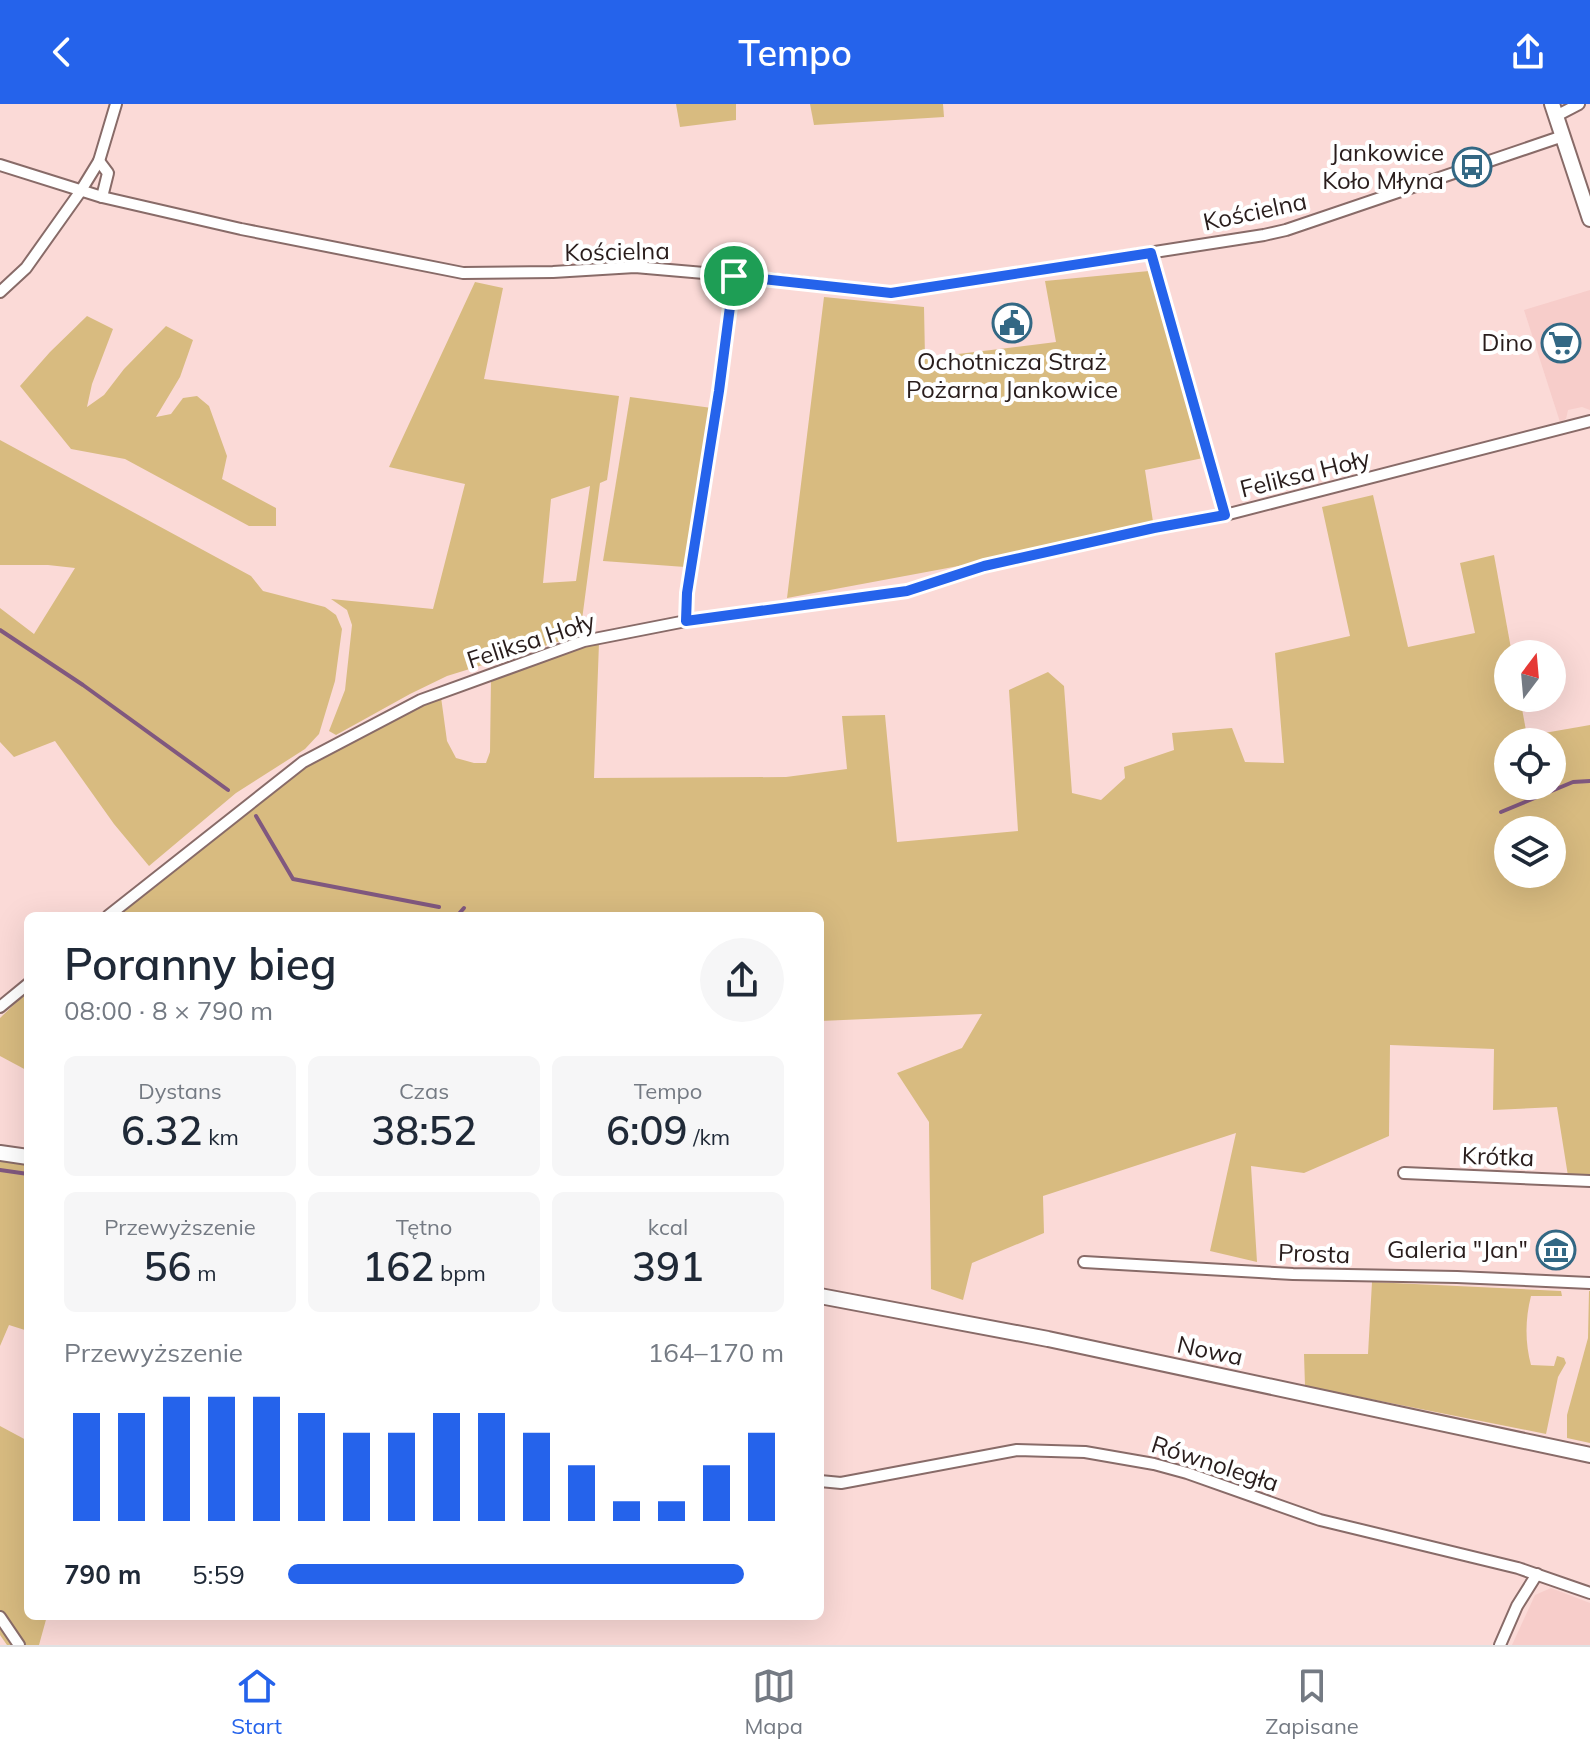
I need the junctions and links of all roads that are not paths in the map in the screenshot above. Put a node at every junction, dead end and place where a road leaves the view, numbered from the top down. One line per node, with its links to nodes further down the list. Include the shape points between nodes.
1 (116, 104): 5 (street)
2 (1579, 104): 3 (street)
3 (1554, 110): 4 (street)
4 (1563, 136): 9 (street); 10 (street, Kościelna, via 1286,230)
5 (99, 161): 7 (street); 8 (street, via 108,173)
6 (0, 165): 7 (street, Kościelna)
7 (80, 192): 8 (street, Kościelna); 12 (street, via 26,268)
8 (102, 197): 11 (street, Kościelna, via 463,273 635,267)
9 (1590, 219)
10 (1151, 253): 11 (street, Kościelna, via 891,293); 14 (street)
11 (734, 276): 15 (street)
12 (0, 292)
13 (1590, 421): 14 (street, Feliksa Hoły)
14 (1225, 515): 15 (street, Feliksa Hoły, via 998,563 907,591)
15 (686, 621): 16 (street, Feliksa Hoły, via 584,641 421,700 303,762)
16 (113, 912)
17 (24, 987): 18 (street)
18 (0, 1007)
19 (0, 1153): 20 (street)
20 (24, 1156)
21 (1404, 1173): 22 (street, Krótka)
22 (1590, 1181)
23 (1084, 1262): 24 (street, Prosta)
24 (1590, 1283)
25 (824, 1297): 26 (street, Nowa)
26 (1590, 1455)
27 (824, 1481): 28 (street, Równoległa, via 841,1483 1017,1450 1085,1452 1154,1464 1320,1520)
28 (1537, 1574): 29 (street, Równoległa); 32 (street)
29 (1590, 1593)
30 (0, 1617): 31 (street)
31 (19, 1645)
32 (1500, 1645)

